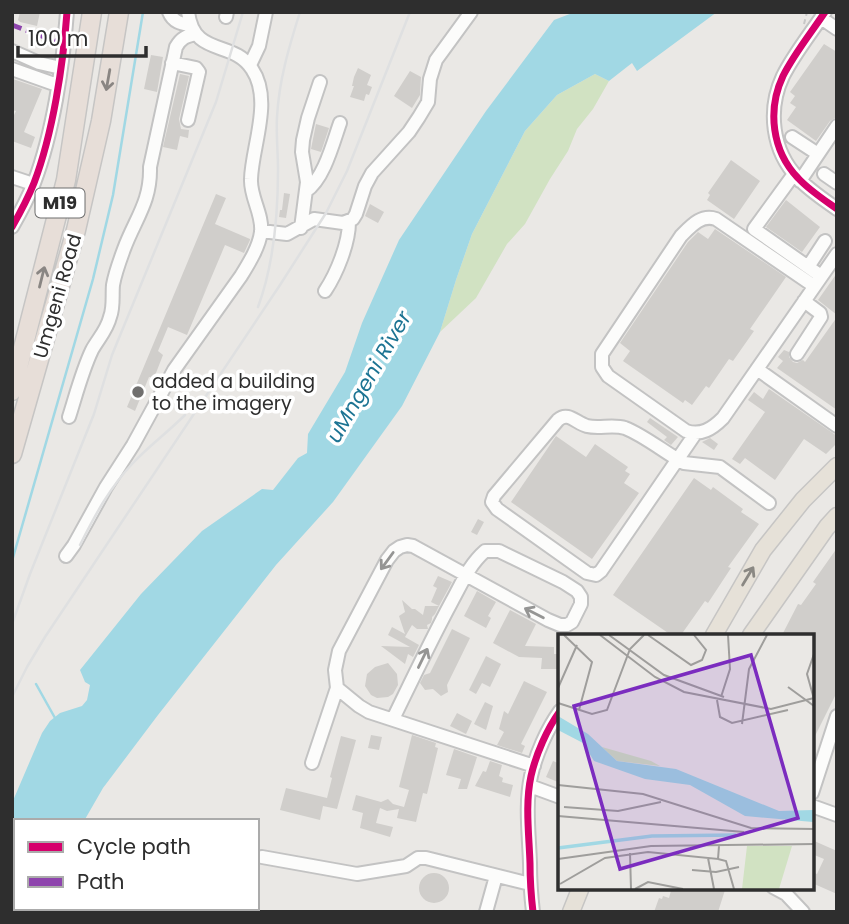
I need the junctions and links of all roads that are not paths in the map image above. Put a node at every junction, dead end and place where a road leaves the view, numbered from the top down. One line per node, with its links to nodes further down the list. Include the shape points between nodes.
1 (67, 12): 13 (street)
2 (92, 12): 41 (highway, Umgeni Road / M19, one-way to 2, via 66,180)
3 (119, 12): 45 (highway, Umgeni Road / M19, one-way to 45, via 76,230)
4 (169, 12): 8 (street, via 178,22)
5 (266, 12): 12 (street)
6 (471, 12): 30 (street, via 436,60 428,102 409,132 372,173)
7 (823, 15): 9 (street); 24 (street, via 788,67 775,97 775,133)
8 (192, 24): 11 (street); 12 (street, via 206,44 232,52)
9 (837, 29)
10 (12, 51): 13 (street)
11 (172, 63): 17 (street, via 199,72); 42 (street, via 148,191 114,282 110,319 83,370)
12 (250, 65): 32 (street, via 258,80 261,107 251,183)
13 (61, 68): 16 (street)
14 (12, 69): 16 (street)
15 (320, 82): 27 (street, via 303,140)
16 (57, 85): 26 (street)
17 (188, 120)
18 (340, 123): 27 (street, via 323,167)
19 (837, 126): 21 (street)
20 (792, 137): 21 (street)
21 (818, 154): 24 (street)
22 (824, 174): 25 (street)
23 (12, 177): 26 (street)
24 (797, 178): 28 (street); 35 (street, via 754,229)
25 (837, 183)
26 (33, 184): 29 (street)
27 (306, 191): 31 (street)
28 (837, 209)
29 (15, 216)
30 (349, 222): 31 (street, via 314,219); 37 (street, via 344,251)
31 (300, 228): 32 (street, via 287,234)
32 (261, 231): 50 (street, via 241,276 174,370)
33 (825, 241): 35 (street)
34 (837, 254): 36 (street)
35 (807, 267): 36 (street)
36 (818, 281): 38 (street); 44 (street, via 711,217 697,221 681,236 601,359 608,376)
37 (325, 291)
38 (804, 301): 39 (street, via 821,317); 40 (street)
39 (797, 354)
40 (757, 369): 43 (street); 44 (street, via 723,418)
41 (12, 391)
42 (69, 417)
43 (837, 426)
44 (695, 434): 46 (street)
45 (12, 454)
46 (677, 459): 46 (street, via 627,429 591,427 564,416 492,502 587,573 596,575); 48 (street, via 720,467)
47 (837, 466): 52 (main road, one-way to 47, via 763,550)
48 (769, 503)
49 (837, 516): 53 (main road)
50 (66, 556)
51 (466, 575): 51 (street, one-way to 51, via 485,551 499,551 578,591 581,604 572,622 560,625); 54 (street, one-way to 54, via 413,546 394,551 339,651); 57 (street, one-way to 51)
52 (715, 634)
53 (752, 634)
54 (337, 688): 57 (street, via 359,706); 58 (street)
55 (558, 714): 59 (street)
56 (837, 716): 61 (street)
57 (393, 719): 59 (street)
58 (312, 763)
59 (534, 766): 60 (street)
60 (530, 786): 62 (street); 67 (street)
61 (814, 787)
62 (558, 796)
63 (814, 807): 64 (street)
64 (837, 816)
65 (262, 857): 66 (street, via 357,874 426,858)
66 (496, 876): 67 (street); 70 (street)
67 (530, 884): 71 (street)
68 (580, 889): 72 (main road)
69 (777, 889): 73 (street)
70 (486, 912)
71 (533, 912)
72 (571, 912)
73 (803, 912)

